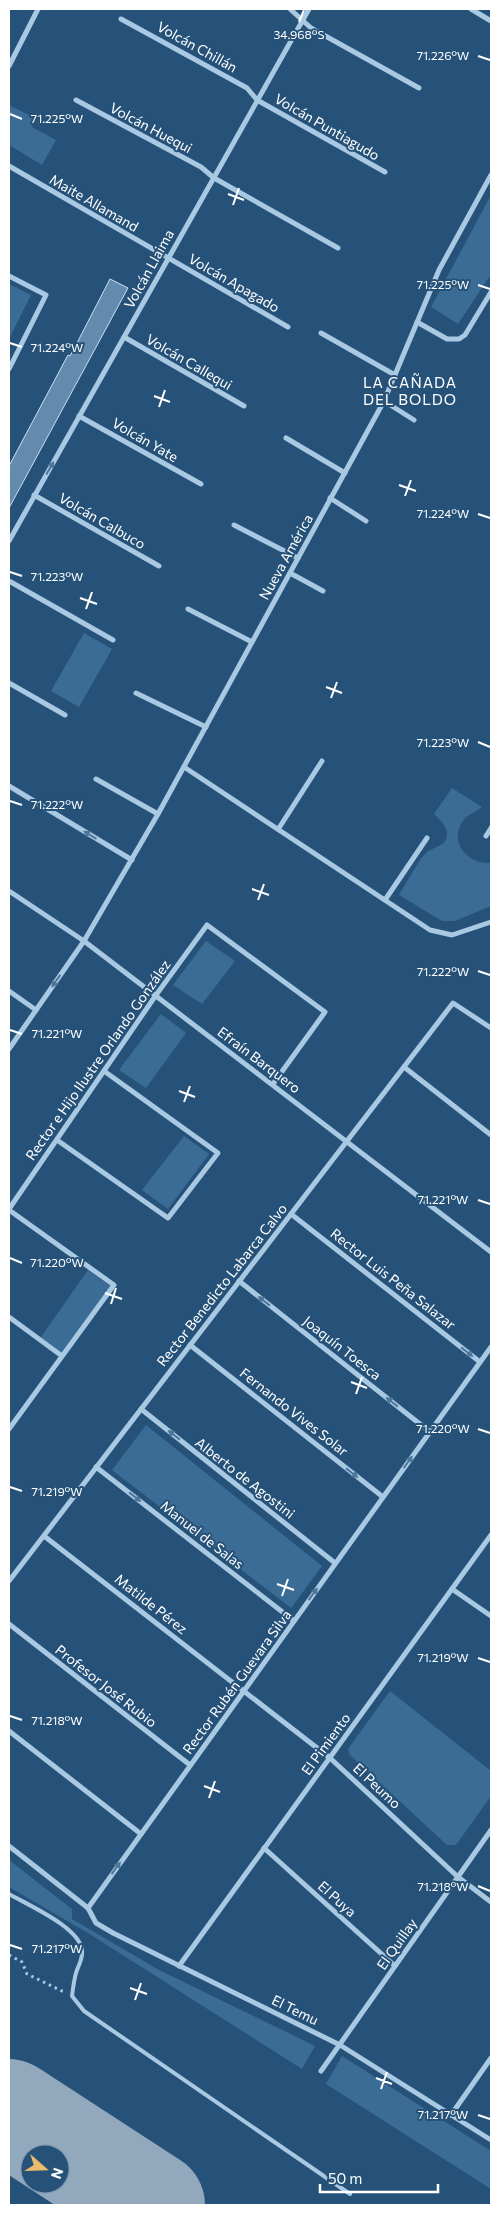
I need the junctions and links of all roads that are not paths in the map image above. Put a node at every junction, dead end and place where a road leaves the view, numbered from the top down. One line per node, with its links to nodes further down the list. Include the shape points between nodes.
1 (38, 9): 8 (street)
2 (290, 9): 6 (street)
3 (309, 9): 6 (street, Volcán Llaima)
4 (471, 9): 7 (street)
5 (121, 19): 11 (street, Volcán Chillán, via 247,88)
6 (303, 20): 9 (street, via 311,28); 11 (street, Volcán Llaima)
7 (491, 21)
8 (9, 66)
9 (419, 88)
10 (76, 100): 14 (street, Volcán Huequi, via 201,167)
11 (257, 100): 13 (street, Volcán Puntiagudo); 14 (street, Volcán Llaima)
12 (9, 166): 17 (street, Maite Allamand)
13 (385, 172)
14 (214, 178): 16 (street, Volcán Huequi); 17 (street, Volcán Llaima)
15 (490, 179): 20 (street, Nueva América, via 439,270)
16 (338, 248)
17 (168, 259): 21 (street, Volcán Apagado); 23 (street, Volcán Llaima)
18 (9, 276): 24 (street, via 46,295)
19 (491, 292): 20 (street, via 460,339 452,340)
20 (417, 322): 25 (street, Nueva América)
21 (288, 327)
22 (321, 333): 25 (street)
23 (124, 337): 27 (street, Volcán Callequi); 28 (street, Volcán Llaima)
24 (9, 369)
25 (395, 375): 26 (street, Nueva América)
26 (384, 401): 29 (street); 31 (street, Nueva América)
27 (244, 406)
28 (79, 416): 32 (street, Volcán Yate); 33 (street, Volcán Llaima, one-way to 28)
29 (414, 420)
30 (286, 438): 31 (street)
31 (344, 473): 34 (street, Nueva América)
32 (200, 484)
33 (34, 495): 37 (street, Volcán Llaima); 39 (street, Volcán Calbuco)
34 (330, 498): 35 (street); 38 (street, Nueva América)
35 (366, 521)
36 (234, 525): 38 (street)
37 (9, 541)
38 (298, 558): 40 (street, Nueva América)
39 (159, 566)
40 (290, 573): 42 (street); 45 (street, Nueva América)
41 (9, 581): 44 (street)
42 (323, 591)
43 (188, 609): 45 (street)
44 (113, 640)
45 (252, 642): 49 (street, Nueva América)
46 (9, 683): 48 (street)
47 (136, 693): 49 (street)
48 (65, 715)
49 (206, 727): 51 (street, Nueva América)
50 (322, 761): 55 (street)
51 (184, 767): 54 (street, Nueva América); 55 (street)
52 (96, 779): 54 (street)
53 (9, 786): 59 (street, one-way to 53)
54 (158, 814): 59 (street, Nueva América)
55 (279, 828): 61 (street)
56 (491, 828): 57 (street)
57 (486, 836)
58 (427, 838): 61 (street)
59 (132, 860): 63 (street, Nueva América)
60 (9, 891): 63 (street, Efraín Barquero)
61 (386, 900): 62 (street, via 430,930 444,935 460,934)
62 (491, 922)
63 (84, 941): 65 (street, Efraín Barquero); 66 (street, Nueva América, one-way to 66)
64 (9, 991): 66 (street)
65 (156, 995): 70 (street, Rector e Hijo Ilustre Orlando González); 71 (street, Efraín Barquero); 71 (street, Rector e Hijo Ilustre Orlando González, via 208,925 326,1012)
66 (36, 1010): 68 (street, Nueva América)
67 (491, 1028): 69 (street, Rector Benedicto Labarca Calvo, via 453,1003)
68 (9, 1049)
69 (404, 1067): 72 (street); 74 (street, Rector Benedicto Labarca Calvo)
70 (104, 1071): 73 (street, Rector e Hijo Ilustre Orlando González); 73 (street, via 218,1153 168,1218)
71 (273, 1084): 74 (street, Efraín Barquero)
72 (491, 1135)
73 (57, 1140): 75 (street, Rector e Hijo Ilustre Orlando González)
74 (347, 1141): 76 (street, Rector Benedicto Labarca Calvo); 77 (street, Efraín Barquero)
75 (9, 1209): 82 (street, via 114,1285)
76 (291, 1214): 78 (street, Rector Benedicto Labarca Calvo); 83 (street, Rector Luis Peña Salazar, one-way to 83)
77 (491, 1252)
78 (239, 1281): 80 (street, Rector Benedicto Labarca Calvo); 86 (street, Joaquín Toesca, one-way to 78)
79 (9, 1317): 82 (street)
80 (190, 1345): 84 (street, Rector Benedicto Labarca Calvo); 88 (street, Fernando Vives Solar, one-way to 88)
81 (491, 1347): 83 (street, Rector Rubén Guevara Silva)
82 (62, 1356): 85 (street)
83 (480, 1362): 86 (street, Rector Rubén Guevara Silva)
84 (141, 1409): 87 (street, Rector Benedicto Labarca Calvo); 91 (street, Alberto de Agostini, one-way to 84)
85 (9, 1429)
86 (430, 1432): 88 (street, Rector Rubén Guevara Silva, one-way to 86)
87 (96, 1467): 90 (street, Rector Benedicto Labarca Calvo); 95 (street, Manuel de Salas, one-way to 95)
88 (383, 1497): 91 (street, Rector Rubén Guevara Silva)
89 (491, 1535): 93 (street, El Pimiento)
90 (44, 1536): 92 (street, Rector Benedicto Labarca Calvo); 97 (street, Matilde Pérez)
91 (336, 1564): 95 (street, Rector Rubén Guevara Silva, one-way to 91)
92 (9, 1581)
93 (452, 1589): 94 (street); 99 (street, El Pimiento)
94 (491, 1616)
95 (294, 1621): 97 (street, Rector Rubén Guevara Silva)
96 (9, 1624): 100 (street, Profesor José Rubio)
97 (244, 1691): 99 (street, El Peumo); 100 (street, Rector Rubén Guevara Silva)
98 (9, 1731): 102 (street)
99 (330, 1758): 104 (street, El Pimiento); 105 (street, El Peumo)
100 (190, 1765): 102 (street, Rector Rubén Guevara Silva)
101 (491, 1830): 105 (street, El Quillay)
102 (141, 1834): 108 (street, Rector Rubén Guevara Silva, one-way to 102)
103 (9, 1846): 108 (street, El Temu)
104 (264, 1848): 109 (street, El Pimiento); 110 (street, El Puya)
105 (458, 1877): 107 (street, El Peumo); 110 (street, El Quillay)
106 (9, 1894): 116 (lane, via 67,1927 78,1939 82,1958 72,1996 84,2011)
107 (491, 1902)
108 (88, 1908): 109 (street, El Temu, via 92,1918 102,1927)
109 (179, 1966): 111 (street, El Temu)
110 (395, 1966): 111 (street, El Quillay)
111 (340, 2045): 113 (street, El Quillay); 114 (street, El Temu)
112 (491, 2058): 114 (street)
113 (321, 2071)
114 (451, 2115): 115 (street, El Temu)
115 (491, 2140)
116 (350, 2194)

